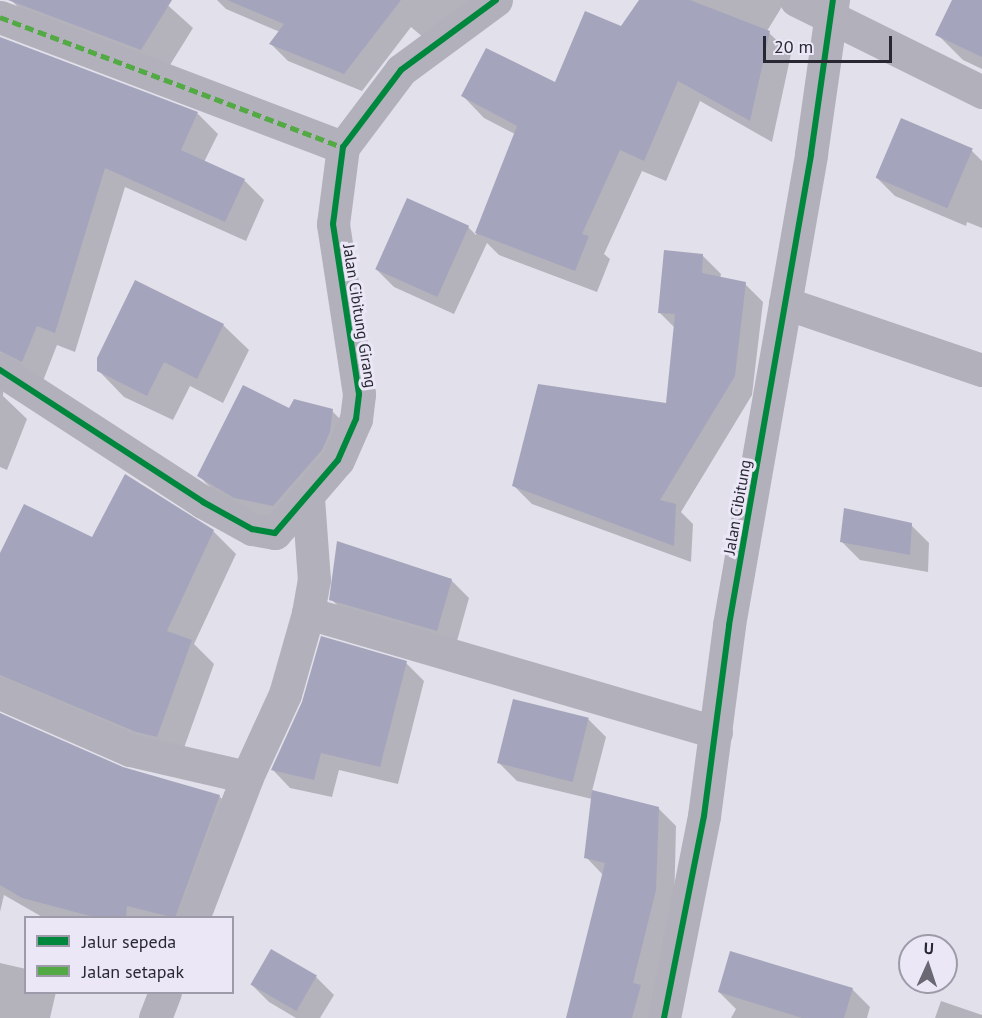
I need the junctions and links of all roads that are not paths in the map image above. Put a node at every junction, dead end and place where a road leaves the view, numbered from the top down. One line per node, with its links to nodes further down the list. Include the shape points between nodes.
1 (496, 0): 6 (street, Jalan Cibitung Girang, via 401,70)
2 (796, 0): 3 (street)
3 (832, 10): 5 (street); 7 (street, Jalan Cibitung)
4 (0, 16): 6 (street)
5 (982, 92)
6 (343, 147): 10 (street, Jalan Cibitung Girang, via 333,224 359,394 350,440)
7 (785, 303): 9 (street); 13 (street, Jalan Cibitung, via 729,625)
8 (0, 370): 10 (street, Jalan Cibitung Girang, via 252,529 273,534)
9 (982, 370)
10 (308, 499): 11 (street, via 314,580)
11 (308, 613): 13 (street); 14 (street, via 285,694)
12 (0, 693): 14 (street, via 130,750)
13 (716, 732): 18 (street, Jalan Cibitung, via 704,816)
14 (247, 777): 15 (street)
15 (195, 916)
16 (165, 994): 17 (street)
17 (155, 1018)
18 (664, 1018)

